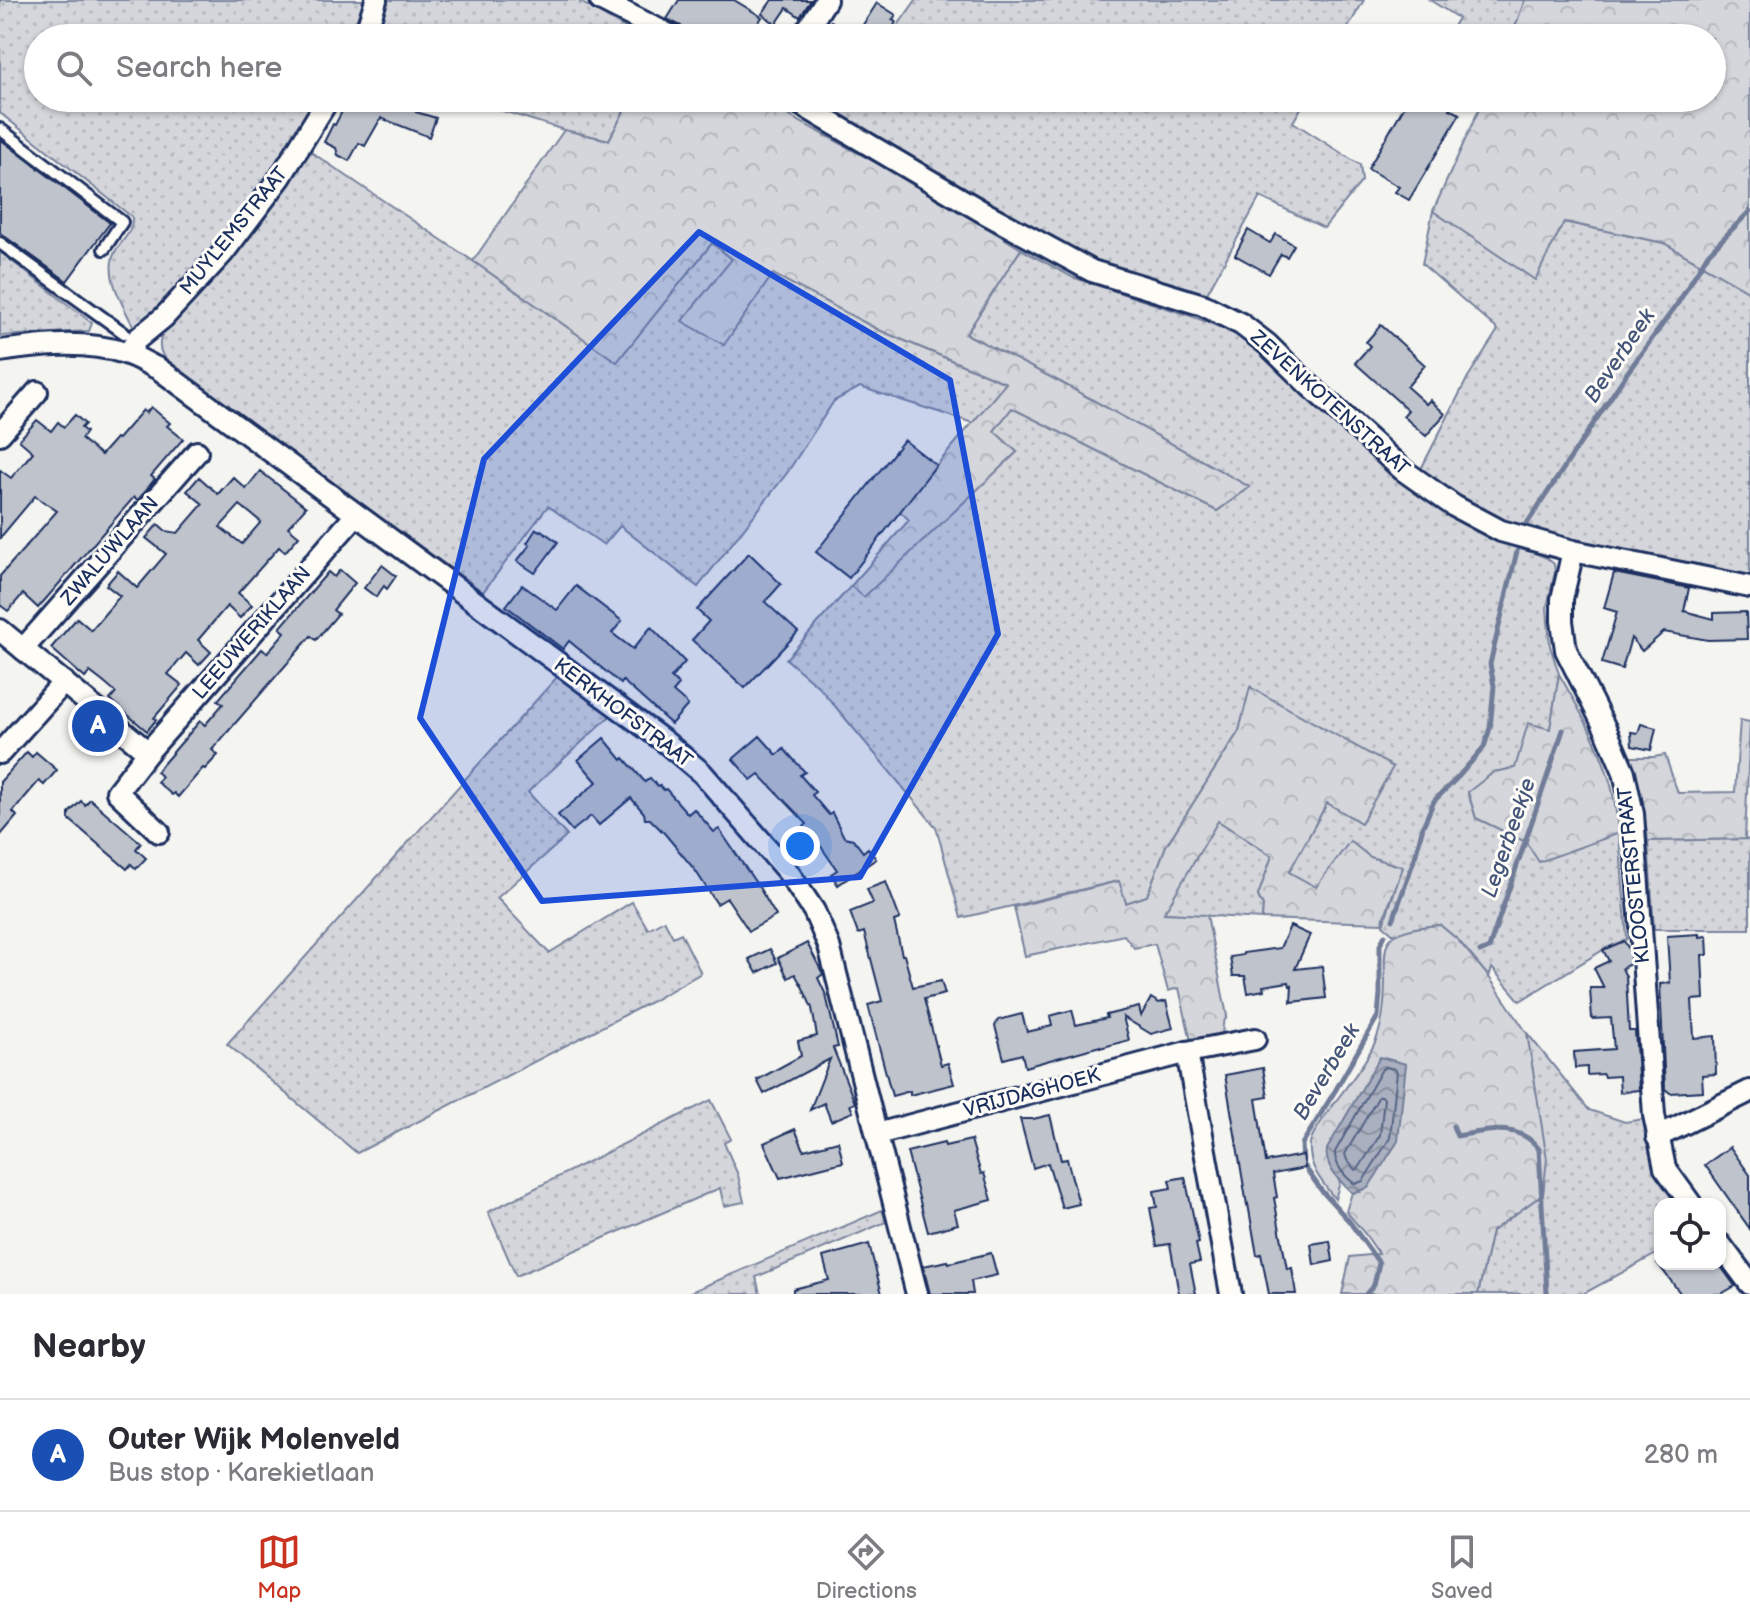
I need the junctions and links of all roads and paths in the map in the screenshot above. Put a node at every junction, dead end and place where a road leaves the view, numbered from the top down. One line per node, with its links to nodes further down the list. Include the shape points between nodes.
1 (376, 0): 4 (street)
2 (600, 0): 5 (street)
3 (826, 0): 6 (street)
4 (368, 24)
5 (647, 24)
6 (811, 24)
7 (320, 112): 14 (street, MUYLEMSTRAAT, via 280,178 223,253 136,340)
8 (814, 112): 19 (street, ZEVENKOTENSTRAAT, via 1092,271 1203,305 1241,324 1403,470 1454,506 1501,531)
9 (0, 129): 11 (lane, via 122,222)
10 (0, 243): 12 (lane)
11 (104, 249)
12 (124, 333)
13 (0, 351): 14 (street, KERKHOFSTRAAT, via 53,344)
14 (129, 354): 18 (street, KERKHOFSTRAAT, via 159,369)
15 (37, 392): 16 (street)
16 (0, 434)
17 (197, 452): 22 (street, ZWALUWLAAN)
18 (356, 515): 24 (street, LEEUWERIKLAAN); 30 (street, KERKHOFSTRAAT, via 664,741 702,773 788,872 829,946)
19 (1573, 551): 20 (street, ZEVENKOTENSTRAAT); 31 (street, KLOOSTERSTRAAT, via 1562,599 1566,650 1624,772 1633,814)
20 (1750, 587)
21 (0, 630): 22 (street)
22 (23, 649): 23 (street)
23 (64, 682): 24 (street); 25 (street)
24 (148, 752): 26 (street, LEEUWERIKLAAN, via 117,792)
25 (0, 753)
26 (159, 832)
27 (1255, 1039): 28 (street, VRIJDAGHOEK)
28 (1187, 1052): 30 (street, VRIJDAGHOEK); 36 (street)
29 (1750, 1091): 31 (street)
30 (877, 1134): 35 (street, KERKHOFSTRAAT)
31 (1657, 1137): 32 (street, KLOOSTERSTRAAT, via 1665,1168)
32 (1687, 1198)
33 (1726, 1252): 34 (street)
34 (1750, 1284)
35 (917, 1294)
36 (1231, 1294)

